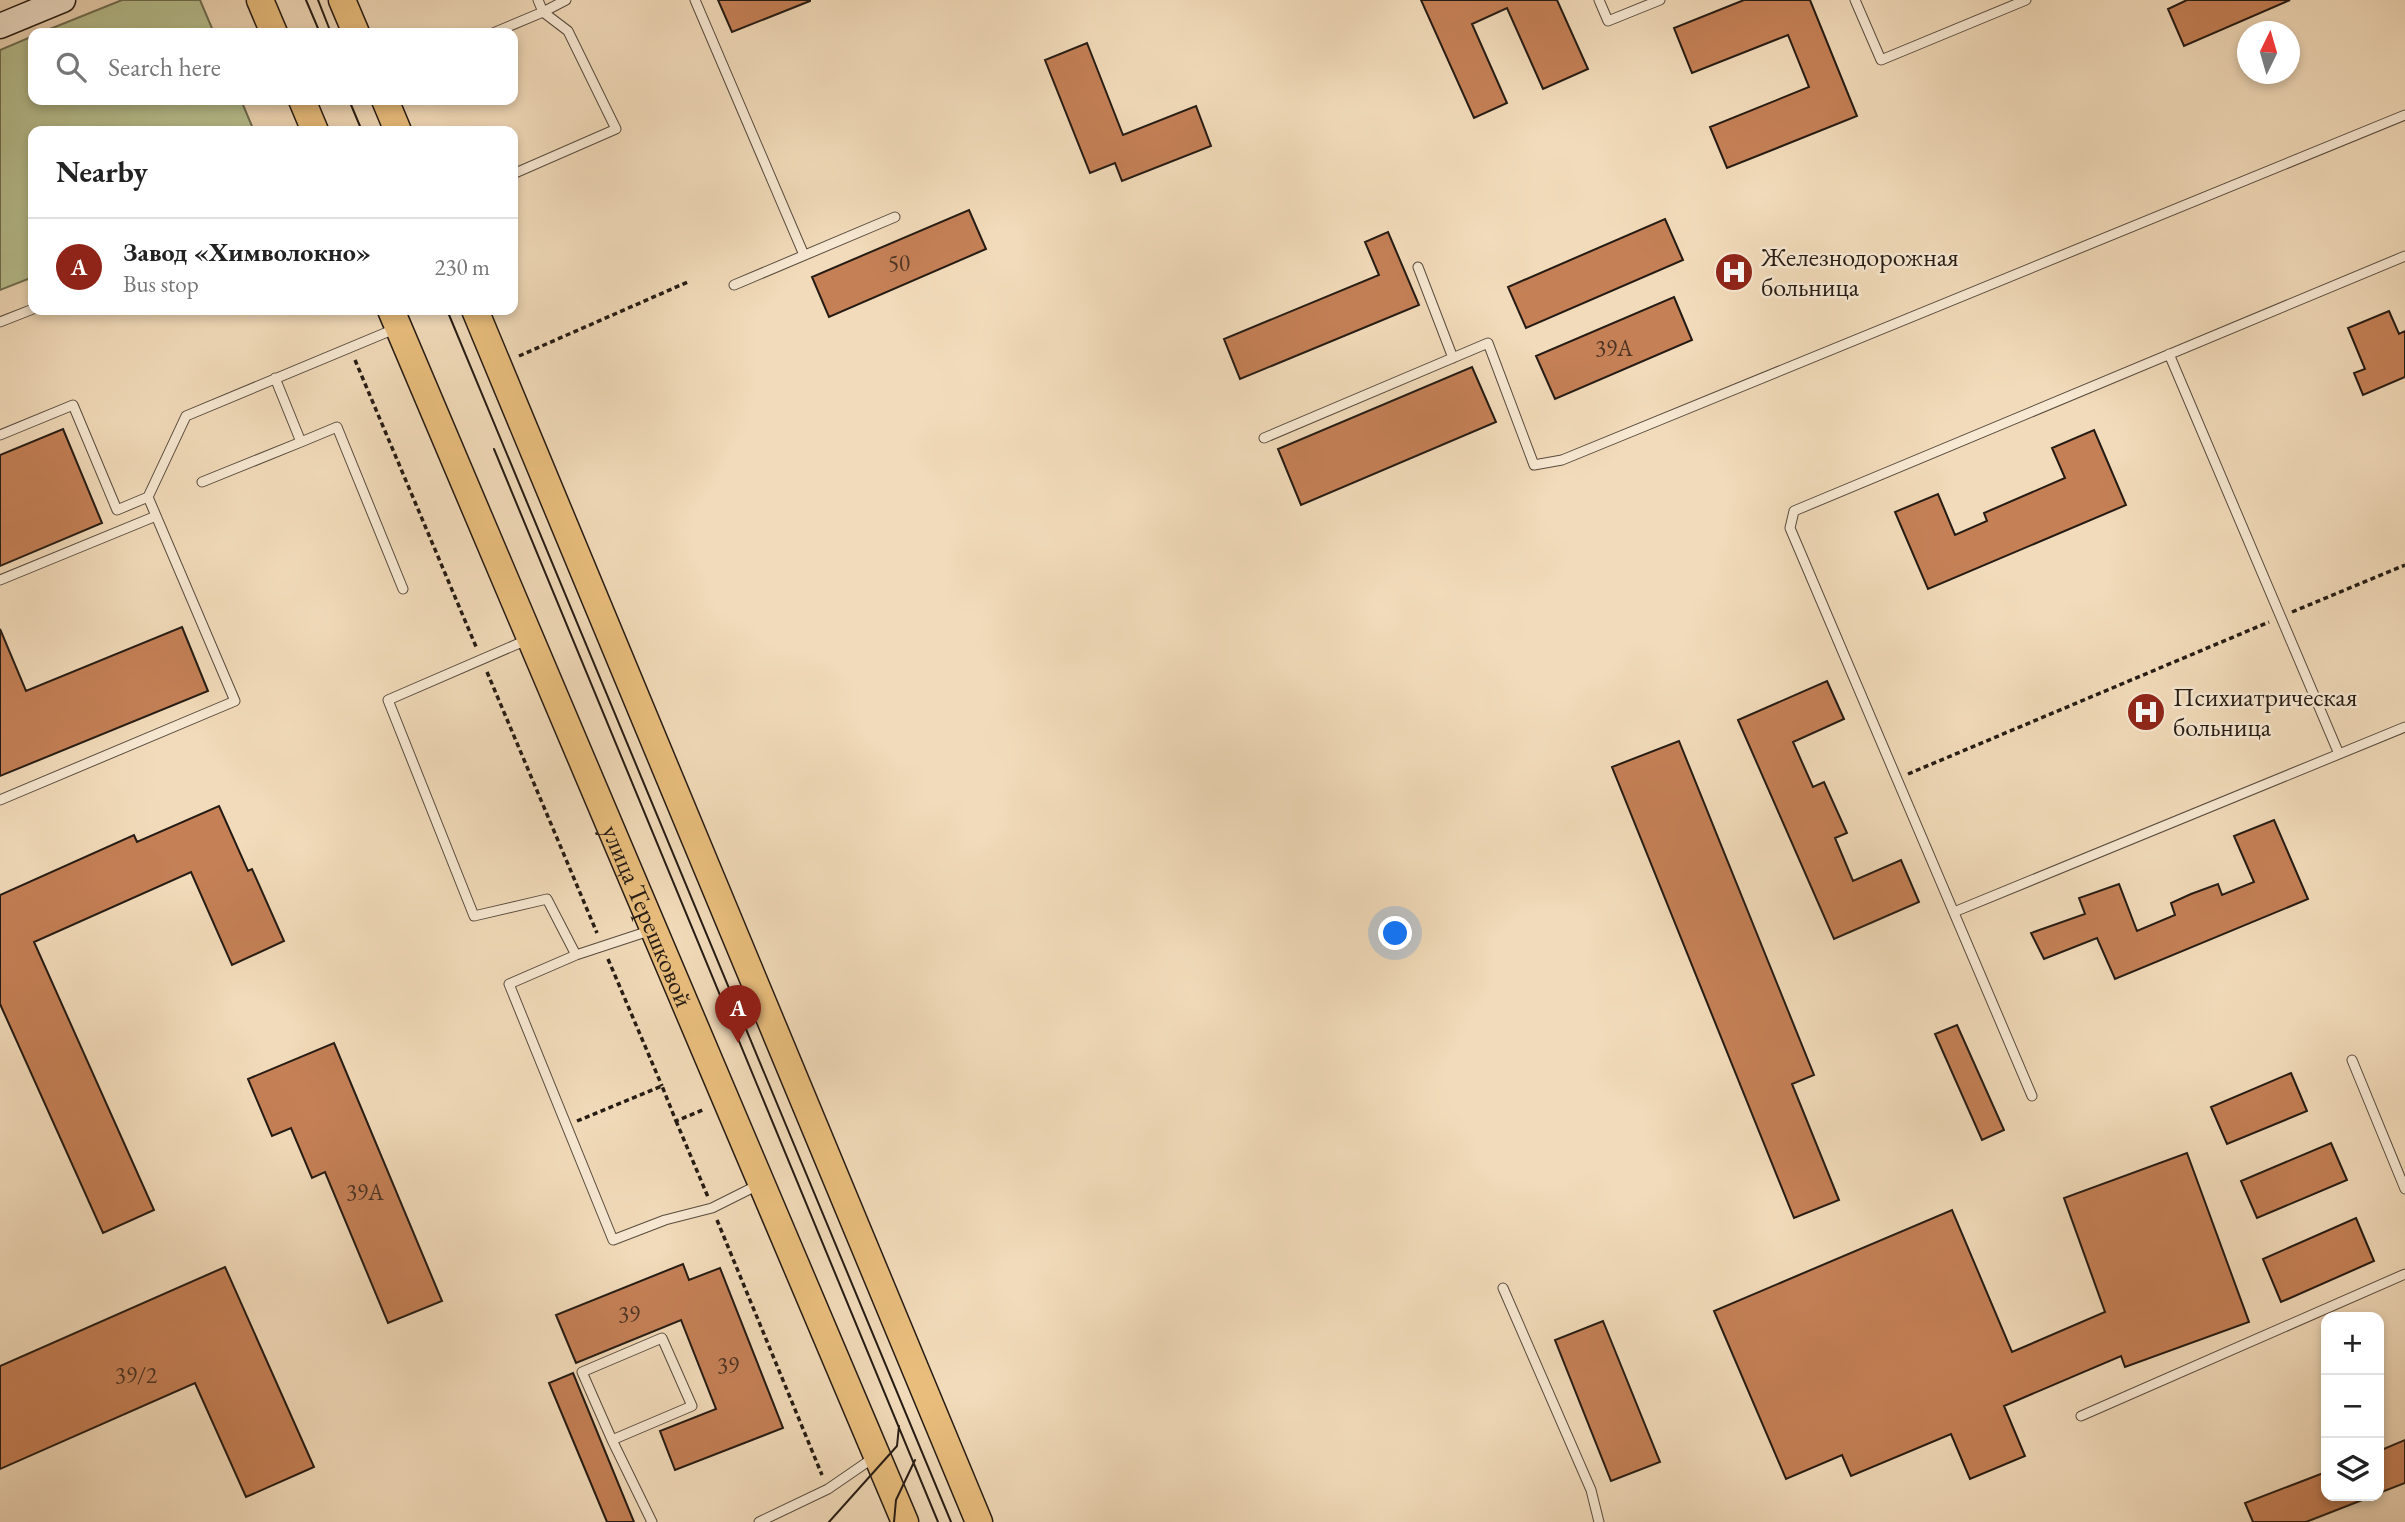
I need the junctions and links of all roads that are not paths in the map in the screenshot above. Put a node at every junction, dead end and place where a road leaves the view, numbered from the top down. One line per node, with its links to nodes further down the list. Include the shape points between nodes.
1 (63, 0): 12 (main road)
2 (260, 0): 13 (main road)
3 (342, 0): 14 (main road)
4 (538, 0): 11 (lane)
5 (566, 0): 11 (lane)
6 (695, 0): 23 (lane)
7 (1599, 0): 8 (lane, via 1608,21)
8 (1660, 0)
9 (1855, 0): 10 (lane, via 1881,60)
10 (2026, 0)
11 (543, 12): 15 (lane); 21 (lane, via 568,32 615,129)
12 (0, 26)
13 (272, 28)
14 (354, 28)
15 (505, 28)
16 (304, 105): 19 (main road)
17 (387, 105): 20 (main road)
18 (2405, 116): 32 (lane, via 1562,460 1535,465 1488,343)
19 (313, 126)
20 (396, 126)
21 (518, 172)
22 (895, 217): 23 (lane)
23 (803, 256): 26 (lane)
24 (2405, 256): 31 (lane)
25 (1419, 267): 32 (lane)
26 (734, 285)
27 (28, 311): 30 (lane)
28 (477, 315): 61 (main road)
29 (395, 319): 33 (lane, via 350,348); 42 (main road, улица Терешковой)
30 (0, 322)
31 (2169, 354): 44 (lane); 46 (lane, via 1794,511 1790,528)
32 (1453, 358): 35 (lane)
33 (275, 379): 36 (lane); 38 (lane, via 186,416)
34 (0, 435): 38 (lane, via 73,405 117,510)
35 (1264, 438)
36 (301, 442): 37 (lane); 41 (lane, via 337,427)
37 (202, 482)
38 (148, 497): 39 (lane)
39 (156, 516): 40 (lane); 45 (lane, via 235,701)
40 (0, 580)
41 (403, 589)
42 (530, 638): 47 (main road, улица Терешковой); 48 (lane, via 388,700 474,916 547,899)
43 (2405, 727): 44 (lane)
44 (2339, 754): 46 (lane)
45 (0, 800)
46 (1954, 912): 50 (lane)
47 (654, 930): 48 (lane); 51 (main road, улица Терешковой)
48 (576, 955): 51 (lane, via 509,984 613,1240 712,1208)
49 (2351, 1060): 52 (lane)
50 (2032, 1096)
51 (761, 1183): 57 (main road, улица Терешковой)
52 (2405, 1189)
53 (2405, 1274): 55 (lane)
54 (1503, 1288): 62 (lane, via 1591,1490)
55 (2081, 1416)
56 (612, 1440): 56 (lane, via 582,1372 662,1338 692,1406); 58 (lane)
57 (877, 1456): 59 (lane, via 828,1489); 60 (main road, улица Терешковой)
58 (652, 1522)
59 (759, 1522)
60 (905, 1522)
61 (979, 1522)
62 (1599, 1522)

